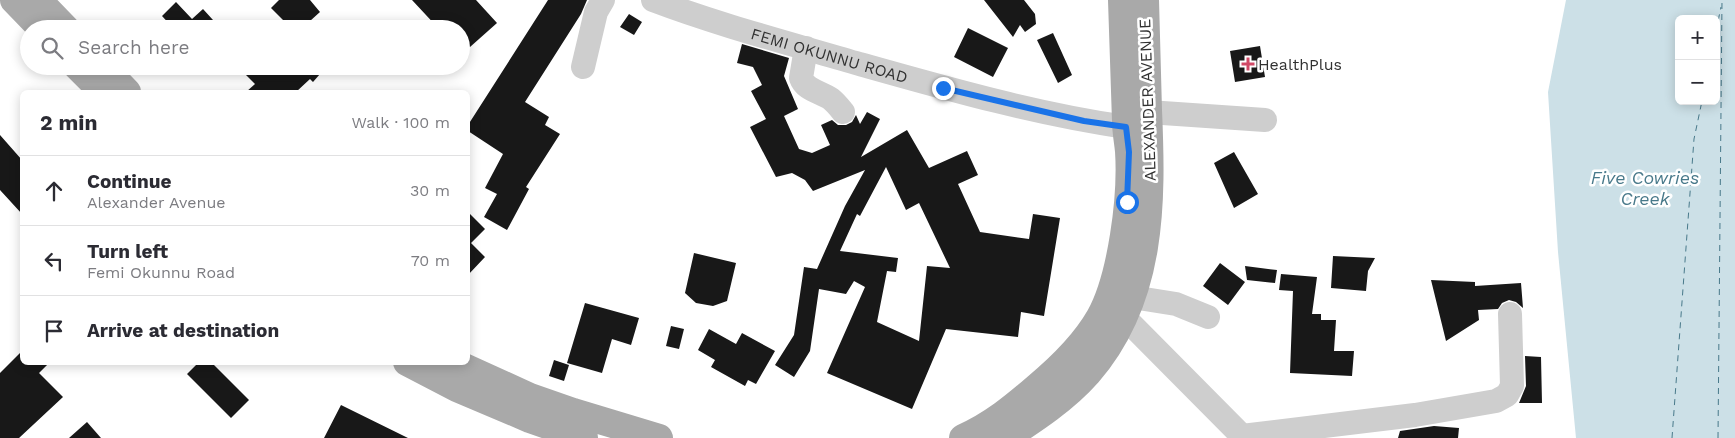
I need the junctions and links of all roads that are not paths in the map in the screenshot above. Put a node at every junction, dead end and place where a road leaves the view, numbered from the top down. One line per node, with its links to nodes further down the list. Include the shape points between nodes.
1 (14, 0): 7 (main road)
2 (38, 0): 8 (main road)
3 (603, 0): 10 (street, via 596,12)
4 (652, 0): 9 (street, FEMI OKUNNU ROAD, via 697,17)
5 (1122, 0): 18 (main road, ALEXANDER AVENUE)
6 (1145, 0): 16 (main road, ALEXANDER AVENUE)
7 (33, 20)
8 (57, 20)
9 (806, 48): 15 (street, via 801,81 806,87 834,101); 18 (street, FEMI OKUNNU ROAD, via 943,88 1084,121)
10 (583, 67)
11 (87, 75): 13 (main road)
12 (111, 75): 14 (main road)
13 (101, 90)
14 (125, 90)
15 (843, 112)
16 (1148, 112): 17 (street); 19 (main road, ALEXANDER AVENUE, via 1149,209 1141,262)
17 (1265, 120)
18 (1126, 127): 19 (main road, ALEXANDER AVENUE, via 1129,152 1124,233 1114,278)
19 (1119, 310): 21 (street, via 1176,304); 24 (street); 27 (main road, via 1017,406); 28 (main road, via 1102,355 1088,372 1066,395)
20 (1510, 314): 24 (street, via 1512,386 1507,395 1496,401)
21 (1208, 317)
22 (413, 365): 25 (main road, via 464,392)
23 (460, 365): 26 (main road, via 530,397)
24 (1243, 437)
25 (584, 438)
26 (659, 438)
27 (963, 438)
28 (1005, 438)

